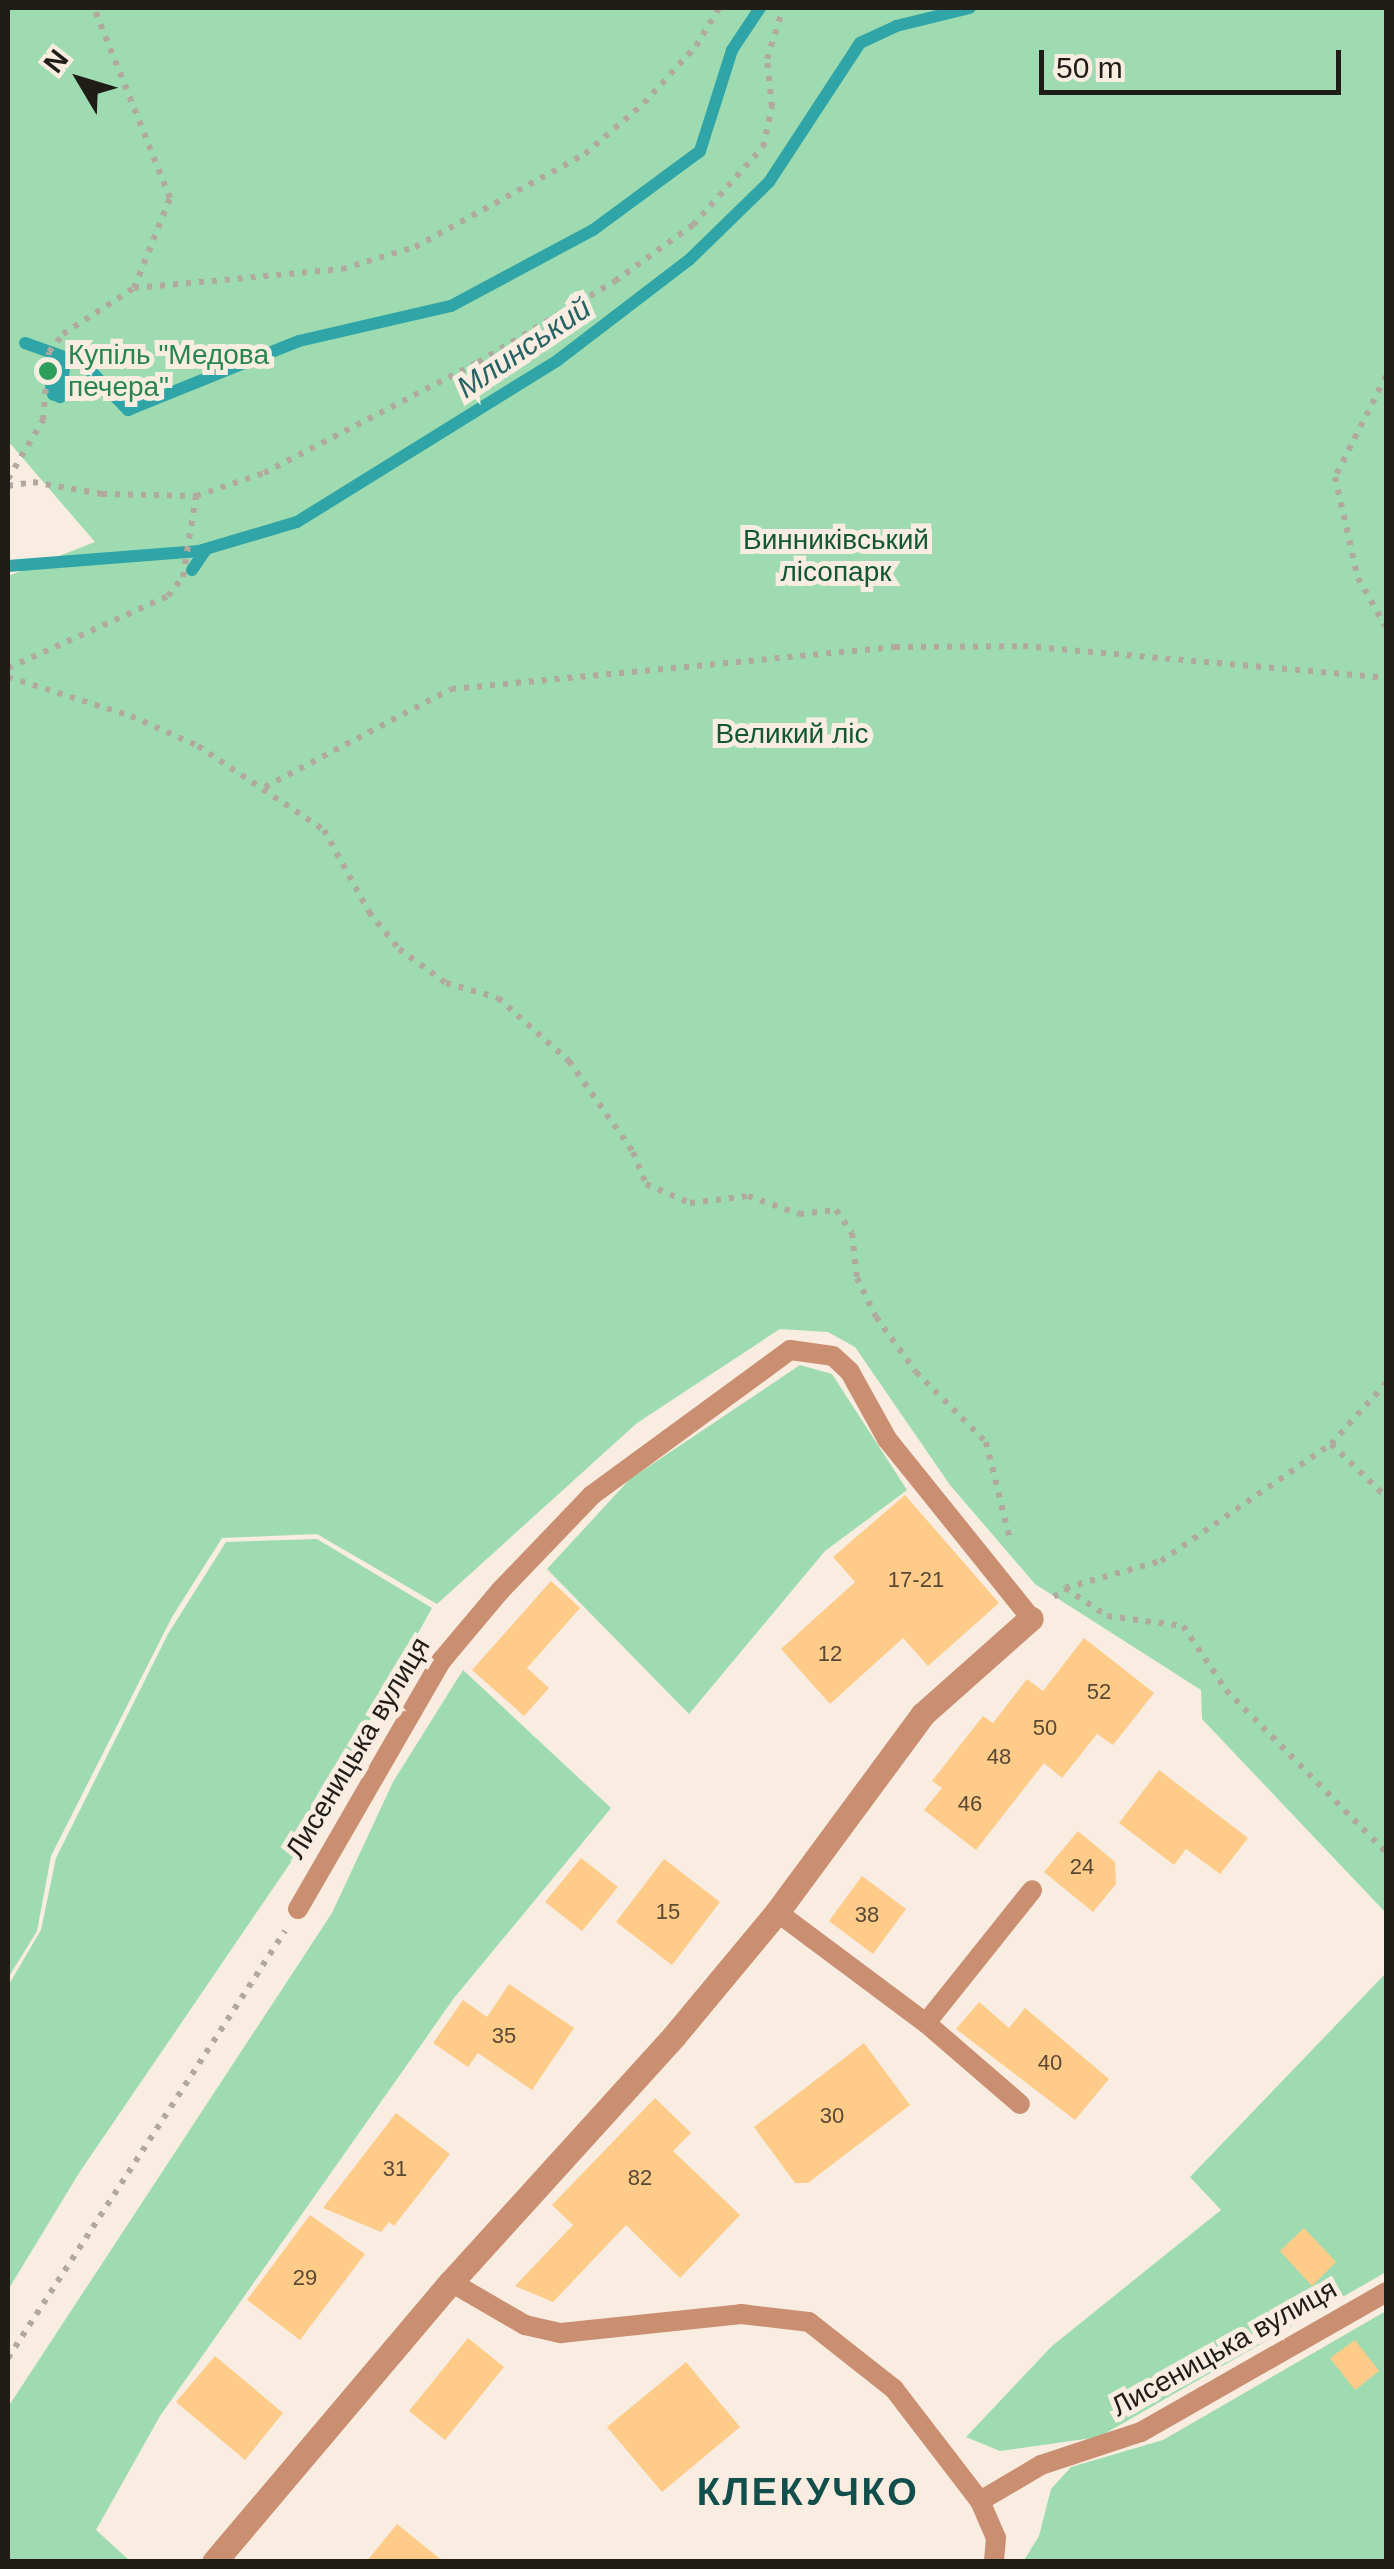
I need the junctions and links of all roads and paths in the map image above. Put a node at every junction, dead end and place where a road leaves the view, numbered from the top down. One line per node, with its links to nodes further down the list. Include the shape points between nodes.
1 (94, 8): 4 (path, via 170,198)
2 (719, 8): 4 (path, via 696,46 644,103 584,154 415,247 342,269)
3 (782, 8): 7 (path, via 766,58 772,107 764,147 693,226 478,362 264,473)
4 (134, 288): 6 (path, via 63,334 49,352 44,420)
5 (1386, 376): 8 (path, via 1335,478 1358,578)
6 (8, 482): 7 (path)
7 (196, 496): 9 (path, via 183,577 168,596)
8 (1386, 627)
9 (8, 668)
10 (8, 678): 12 (path, via 131,716)
11 (1386, 678): 12 (path, via 1023,646 913,647 451,689)
12 (265, 786): 16 (path, via 324,830 368,912 398,949 446,983 498,998 569,1060 633,1152 646,1184 690,1203 748,1196 798,1214 836,1210 852,1233 857,1278 876,1317 916,1372 986,1442)
13 (1386, 1383): 14 (path)
14 (1330, 1444): 15 (path); 17 (path, via 1161,1560)
15 (1386, 1497)
16 (1013, 1546)
17 (1065, 1588): 18 (path); 19 (path, via 1107,1616 1183,1626 1226,1690)
18 (1031, 1618): 21 (lane, Лисеницька вулиця, via 887,1440 850,1372 833,1356 790,1350 592,1495 500,1591 442,1660); 22 (street, via 923,1714)
19 (1386, 1852)
20 (1032, 1890): 23 (lane)
21 (298, 1909): 27 (path)
22 (778, 1912): 23 (lane); 25 (street)
23 (926, 2023): 24 (lane)
24 (1020, 2104)
25 (451, 2282): 28 (lane, via 525,2325 561,2333 742,2314 809,2322 894,2390); 29 (street)
26 (1386, 2292): 28 (lane, Лисеницька вулиця, via 1141,2432 1041,2465)
27 (8, 2358)
28 (980, 2501): 30 (lane, via 996,2538)
29 (214, 2562)
30 (994, 2562)

